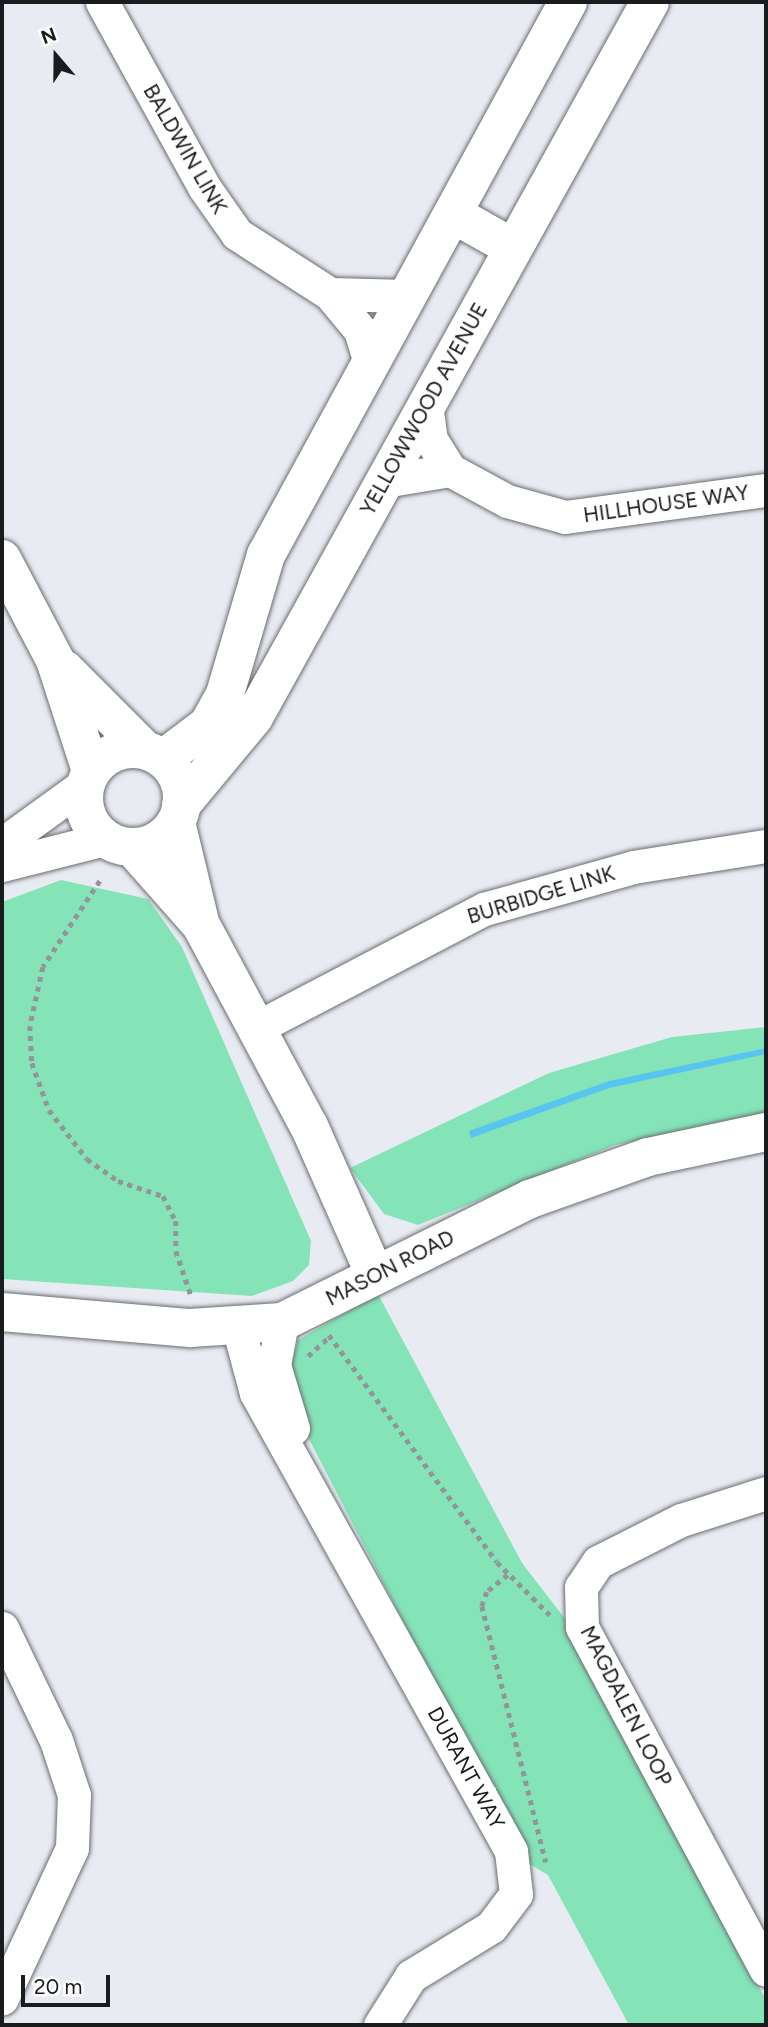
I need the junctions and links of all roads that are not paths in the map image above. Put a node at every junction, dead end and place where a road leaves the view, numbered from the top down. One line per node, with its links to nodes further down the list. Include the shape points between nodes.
1 (102, 2): 6 (street, BALDWIN LINK, via 221,215 255,251)
2 (650, 2): 5 (street, YELLOWWOOD AVENUE)
3 (562, 7): 4 (street)
4 (453, 214): 5 (street); 7 (street)
5 (513, 248): 9 (street, YELLOWWOOD AVENUE)
6 (330, 294): 7 (street, BALDWIN LINK); 8 (street, BALDWIN LINK, via 360,330)
7 (408, 296): 8 (street)
8 (371, 365): 15 (street, via 266,555 225,694 208,725)
9 (426, 406): 10 (street, HILLHOUSE WAY, via 431,440); 11 (street, YELLOWWOOD AVENUE)
10 (450, 470): 11 (street); 12 (street, HILLHOUSE WAY, via 507,501 565,517)
11 (384, 481): 17 (street, YELLOWWOOD AVENUE, via 254,718)
12 (766, 490)
13 (2, 559): 14 (street)
14 (55, 660): 15 (street); 16 (street)
15 (154, 755): 16 (street, via 115,753); 17 (street, via 178,780)
16 (88, 778): 18 (street, via 90,823); 19 (street)
17 (178, 813): 18 (street, via 149,844); 22 (street)
18 (118, 843): 21 (street); 22 (street)
19 (2, 844)
20 (766, 846): 23 (street, BURBIDGE LINK, via 633,867 484,909)
21 (2, 865)
22 (201, 925): 23 (street)
23 (256, 1028): 25 (street)
24 (766, 1132): 25 (street, MASON ROAD, via 648,1157 530,1199)
25 (389, 1268): 27 (street, MASON ROAD)
26 (2, 1312): 28 (street, MASON ROAD, via 190,1328)
27 (282, 1322): 28 (street, MASON ROAD); 29 (street, DURANT WAY, via 274,1365)
28 (238, 1326): 29 (street, DURANT WAY, via 256,1393)
29 (307, 1478): 34 (street, DURANT WAY, via 511,1851 514,1873 516,1894 491,1927 411,1976)
30 (766, 1493): 32 (street, MAGDALEN LOOP, via 681,1520 598,1562 581,1587 582,1627)
31 (2, 1628): 33 (street, via 57,1740 74,1795 72,1848)
32 (766, 1970)
33 (2, 1998)
34 (380, 2025)

